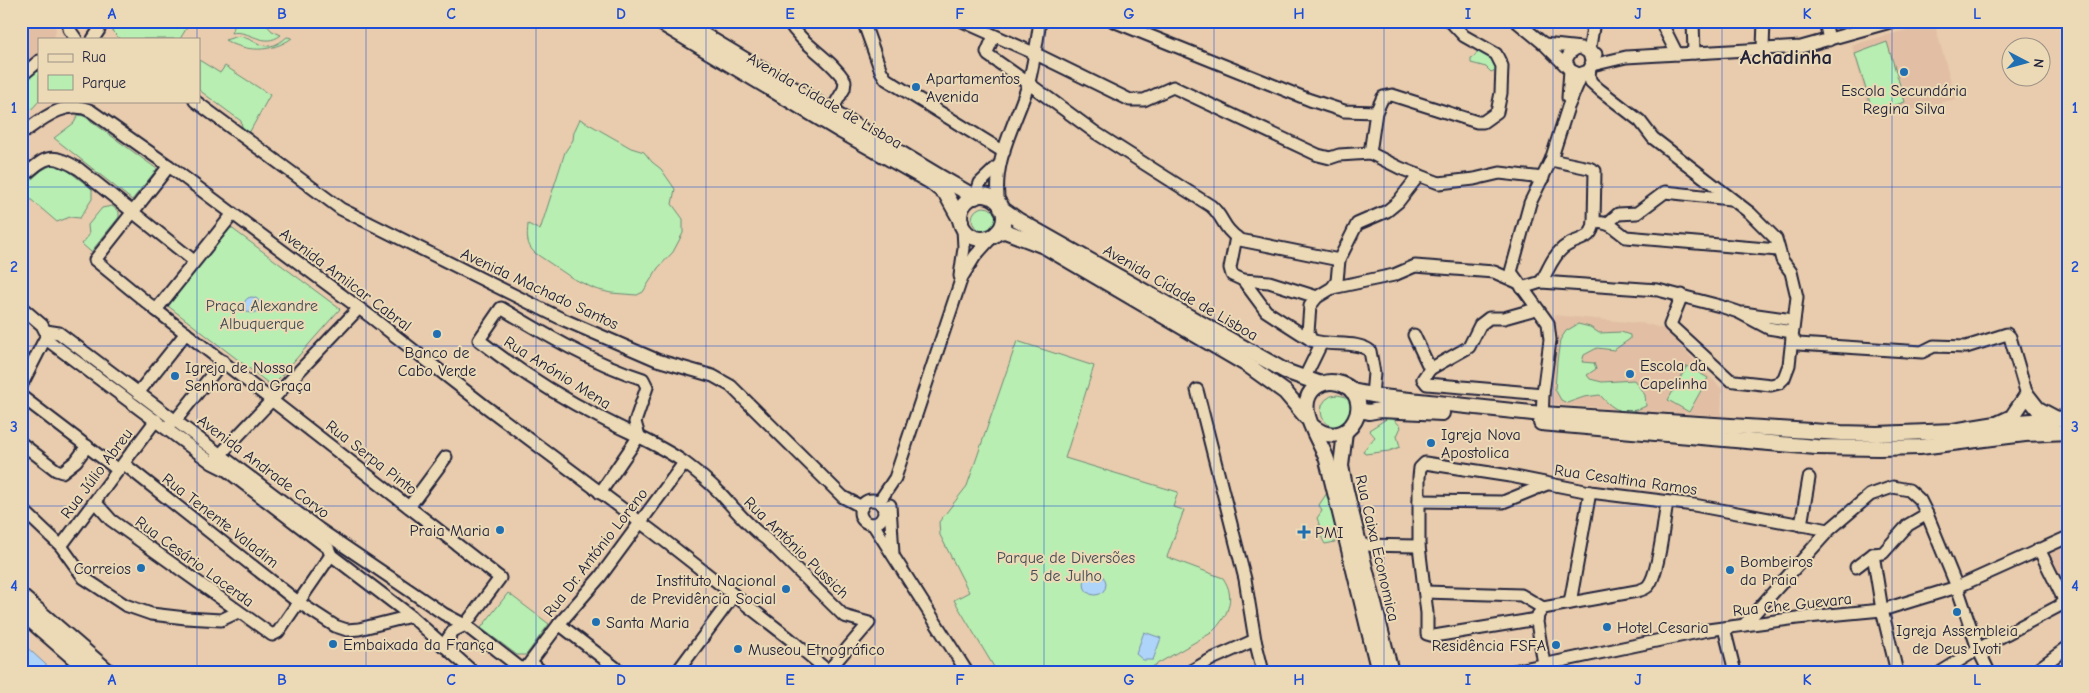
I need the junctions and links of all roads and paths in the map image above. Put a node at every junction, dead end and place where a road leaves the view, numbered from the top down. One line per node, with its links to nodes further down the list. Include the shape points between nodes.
1 (70, 21): 20 (street)
2 (99, 21): 19 (street)
3 (658, 21): 55 (main road, Avenida Cidade de Lisboa, via 931,182 946,194)
4 (680, 21): 37 (main road, Avenida Cidade de Lisboa)
5 (788, 21): 37 (street, via 799,37 836,67 845,81)
6 (863, 21): 40 (street, via 886,80)
7 (962, 21): 18 (street)
8 (1040, 21): 26 (street)
9 (1114, 21): 38 (street, via 1310,100 1344,111)
10 (1450, 21): 38 (street, via 1464,36 1496,54 1502,66 1501,93 1496,112 1483,122 1477,122 1392,95 1383,97)
11 (1516, 21): 22 (street)
12 (1594, 21): 25 (street)
13 (1665, 21): 27 (street, via 1664,28)
14 (1693, 21): 28 (street)
15 (1764, 21): 24 (street)
16 (1825, 21): 21 (street)
17 (1894, 21): 21 (street)
18 (994, 36): 26 (street); 34 (street, via 988,55)
19 (98, 37)
20 (71, 38)
21 (1829, 40): 24 (street, via 1802,47)
22 (1544, 44): 23 (street); 32 (street)
23 (1577, 48): 25 (street); 32 (street, via 1568,56)
24 (1763, 48): 28 (street)
25 (1589, 53): 29 (street); 31 (street)
26 (1036, 54): 34 (street); 41 (street, via 1130,100 1144,100 1173,87 1318,155 1330,158)
27 (1677, 54): 28 (street); 29 (street)
28 (1694, 54)
29 (1626, 57): 31 (street)
30 (38, 62): 33 (street)
31 (1588, 69): 32 (street, via 1576,74); 36 (street); 49 (street, via 1591,82 1640,121 1653,138)
32 (1570, 70): 36 (street)
33 (21, 76)
34 (1028, 83): 40 (street); 57 (street, via 1096,133 1211,206)
35 (196, 102): 117 (street, Avenida Machado Santos, via 340,209 562,319 657,360 713,376 731,386 843,497)
36 (1568, 107): 42 (street)
37 (831, 111): 48 (main road, Avenida Cidade de Lisboa)
38 (1376, 112): 41 (street)
39 (21, 134): 44 (street, Avenida Amilcar Cabral, via 60,109 86,108)
40 (1004, 152): 43 (street)
41 (1370, 153): 45 (street)
42 (1551, 160): 47 (street); 53 (street, via 1595,171)
43 (999, 165): 48 (street, via 980,183); 50 (street, via 997,193)
44 (169, 166): 51 (street); 52 (street, Avenida Amilcar Cabral)
45 (1418, 175): 47 (street, via 1439,183 1500,173); 59 (street, via 1387,211 1357,224)
46 (21, 178): 51 (street, via 48,158 61,159 80,169)
47 (1543, 178): 63 (street, via 1530,203 1512,262 1511,272)
48 (976, 197): 50 (main road, via 993,198); 55 (main road, via 962,209)
49 (1731, 199): 54 (street, via 1665,192 1637,213 1618,214); 58 (street, via 1776,239)
50 (1000, 206): 56 (main road, via 1004,216); 79 (main road, Avenida Cidade de Lisboa, via 1018,220)
51 (133, 212): 60 (street); 71 (street, Rua Serpa Pinto, via 95,260)
52 (232, 214): 60 (street); 69 (street, Avenida Amilcar Cabral)
53 (1594, 222): 54 (street); 62 (street, via 1593,232 1588,237 1575,240 1562,249)
54 (1608, 223): 58 (street, via 1626,237)
55 (962, 225): 56 (main road, via 967,234 980,239); 66 (street, via 963,259)
56 (996, 234): 66 (street, via 975,256); 94 (main road, Avenida Cidade de Lisboa, via 1005,231 1044,246 1249,366 1285,392)
57 (1236, 237): 59 (street); 61 (street, via 1230,268 1232,275)
58 (1778, 250): 72 (street, via 1794,282 1797,297)
59 (1339, 260): 64 (street, via 1337,281)
60 (194, 261): 71 (street)
61 (1243, 280): 67 (street, via 1268,282); 76 (street, via 1266,311)
62 (1541, 282): 63 (street); 65 (street, via 1638,288)
63 (1520, 285): 64 (street, via 1494,272 1415,266 1394,275); 70 (street)
64 (1332, 288): 67 (street)
65 (1682, 295): 72 (street, via 1738,312 1768,328); 72 (street, via 1670,325 1730,380 1779,383 1789,365)
66 (955, 296): 109 (street)
67 (1316, 297): 76 (street, via 1310,306 1308,319 1308,332)
68 (21, 307): 74 (street, via 42,325)
69 (359, 308): 89 (street); 111 (street, Avenida Amilcar Cabral)
70 (1536, 309): 78 (street, via 1504,318 1489,318 1480,325 1469,347); 85 (street, via 1548,323 1550,340)
71 (156, 310): 73 (street, Rua Serpa Pinto)
72 (1792, 330): 86 (street, via 1798,344 1922,352 1934,346 1966,347 2007,334)
73 (186, 333): 77 (street, Rua Serpa Pinto); 84 (street)
74 (46, 335): 81 (street); 84 (street, Avenida Andrade Corvo, via 59,333); 95 (street, Avenida Andrade Corvo)
75 (1414, 335): 78 (street)
76 (1316, 342): 79 (street); 88 (street, via 1361,346 1370,351 1374,373)
77 (223, 360): 89 (street, Rua Serpa Pinto); 93 (street)
78 (1430, 369): 85 (street, via 1423,379 1427,384)
79 (1304, 379): 80 (main road, Avenida Cidade de Lisboa)
80 (1321, 384): 83 (main road, via 1334,382); 94 (main road, via 1314,388 1306,402)
81 (21, 386)
82 (1197, 390): 149 (street, via 1245,579)
83 (1352, 391): 88 (main road); 90 (main road)
84 (138, 393): 93 (street, Avenida Andrade Corvo)
85 (1543, 394): 91 (street)
86 (2027, 395): 92 (main road, via 2038,409); 96 (main road, via 2012,417)
87 (21, 396): 101 (street, Rua Tenente Valadim)
88 (1372, 396): 91 (main road)
89 (274, 399): 102 (street); 116 (street, Rua Serpa Pinto)
90 (1359, 410): 91 (main road); 97 (main road, via 1353,425)
91 (1542, 418): 96 (main road, via 1877,434 1953,431); 98 (main road, via 1816,447 1920,447)
92 (2062, 418): 96 (main road)
93 (175, 421): 95 (street); 102 (street, Avenida Andrade Corvo)
94 (1309, 422): 97 (main road, via 1327,435); 165 (main road, via 1327,460)
95 (160, 423): 104 (street, Avenida Andrade Corvo); 106 (street, Rua Júlio Abreu)
96 (1996, 424)
97 (1344, 432): 125 (main road, Rua Caixa Economica, via 1341,466)
98 (2068, 432)
99 (639, 436): 99 (street, Rua Anónio Mena, via 575,404 505,361 479,340 501,308 553,338 643,379 647,387 635,422); 105 (street, Rua Anónio Mena); 111 (street)
100 (21, 443): 101 (street, via 62,472)
101 (87, 446): 106 (street, Rua Tenente Valadim)
102 (221, 454): 104 (street); 146 (street, Avenida Andrade Corvo, via 319,529)
103 (446, 457): 116 (street)
104 (212, 463): 130 (street, Avenida Andrade Corvo, via 226,470 328,548)
105 (684, 463): 120 (street, Rua Dr. António Loreno); 155 (street, Rua António Pussich, via 719,492 844,616 869,623)
106 (121, 467): 113 (street, Rua Júlio Abreu); 137 (street, Rua Tenente Valadim)
107 (1809, 478): 122 (street)
108 (1547, 484): 110 (street, Rua Cesaltina Ramos); 112 (street, via 1503,502); 112 (street, Rua Cesaltina Ramos, via 1425,463 1420,468)
109 (890, 486): 114 (street); 131 (street)
110 (1590, 492): 115 (street, Rua Cesaltina Ramos); 138 (street)
111 (600, 493): 120 (street, Avenida Amilcar Cabral)
112 (1419, 501): 127 (street)
113 (94, 502): 126 (street, Rua Júlio Abreu); 142 (street, Rua Cesário Lacerda, via 111,520)
114 (879, 502): 117 (street, via 869,501); 121 (street, via 884,508 883,516)
115 (1667, 502): 122 (street, Rua Cesaltina Ramos); 138 (street, via 1657,562 1648,586)
116 (409, 507): 146 (street, Rua Serpa Pinto, via 500,578)
117 (862, 507): 121 (street, Avenida Machado Santos, via 862,518)
118 (21, 508): 126 (street)
119 (1928, 514): 123 (street, via 1909,490 1893,487 1870,495); 129 (street, via 1908,525 1883,553); 133 (street)
120 (641, 523): 135 (street, Avenida Amilcar Cabral); 145 (street, Rua Dr. António Loreno, via 600,578)
121 (873, 524): 131 (street)
122 (1800, 525): 123 (street, Rua Cesaltina Ramos)
123 (1829, 530): 147 (street)
124 (2068, 536): 128 (street, Rua Che Guevara)
125 (1359, 545): 127 (street); 166 (main road, Rua Caixa Economica)
126 (61, 546): 142 (street, via 84,578 125,605 151,614 186,618 221,620)
127 (1419, 546): 134 (street)
128 (2039, 549): 133 (street, Rua Che Guevara); 152 (street, via 2064,600 2059,606)
129 (1873, 554): 132 (street); 140 (street)
130 (332, 555): 137 (street); 143 (street, Avenida Andrade Corvo)
131 (893, 555): 162 (street)
132 (1856, 567)
133 (1957, 586): 140 (street, Rua Che Guevara); 152 (street)
134 (1425, 592): 139 (street, via 1521,595); 144 (street, via 1427,634 1434,636)
135 (734, 595): 155 (street, Avenida Amilcar Cabral); 161 (street)
136 (21, 596): 157 (main road)
137 (298, 602): 142 (street, Rua Cesário Lacerda, via 272,636); 143 (street, Rua Tenente Valadim, via 347,630 359,630)
138 (1570, 604): 139 (street)
139 (1543, 608): 144 (street)
140 (1882, 610): 147 (street, Rua Che Guevara); 169 (street)
141 (21, 612): 156 (main road)
142 (238, 612)
143 (410, 616): 150 (street, Avenida Andrade Corvo)
144 (1537, 619): 153 (street)
145 (559, 624): 154 (street, Rua Dr. António Loreno); 160 (street)
146 (465, 625): 150 (street, via 454,632); 154 (street, Avenida Andrade Corvo)
147 (1744, 625): 148 (street, Rua Che Guevara)
148 (1724, 628): 153 (street, Rua Che Guevara); 168 (street)
149 (1255, 640): 163 (street); 164 (street)
150 (443, 646): 158 (street, Avenida Andrade Corvo)
151 (2068, 647): 172 (street)
152 (1978, 649): 170 (street); 171 (street)
153 (1544, 664): 167 (street, Rua Che Guevara)
154 (526, 668): 159 (street, Avenida Andrade Corvo)
155 (828, 671)
156 (90, 672)
157 (108, 672)
158 (473, 672)
159 (542, 672)
160 (621, 672)
161 (677, 672)
162 (967, 672)
163 (1189, 672)
164 (1263, 672)
165 (1379, 672)
166 (1391, 672)
167 (1509, 672)
168 (1735, 672)
169 (1896, 672)
170 (1941, 672)
171 (1989, 672)
172 (2034, 672)

